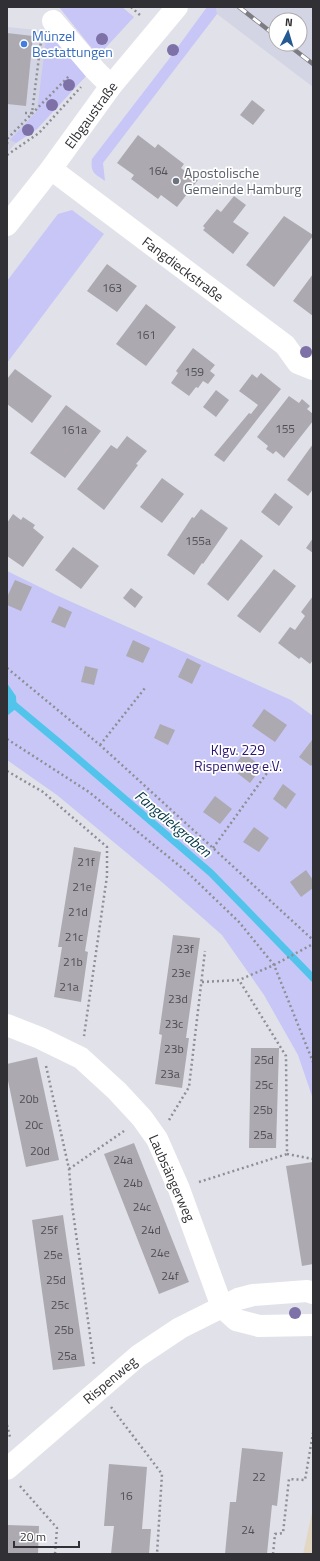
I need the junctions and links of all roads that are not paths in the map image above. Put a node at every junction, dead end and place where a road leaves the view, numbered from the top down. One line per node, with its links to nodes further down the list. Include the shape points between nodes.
1 (177, 7): 3 (street, Elbgaustraße)
2 (47, 29): 3 (street, via 93,67)
3 (111, 86): 4 (street, Elbgaustraße)
4 (51, 169): 5 (street, Elbgaustraße); 6 (street, Fangdieckstraße, via 285,345 298,363)
5 (7, 225)
6 (313, 369)
7 (7, 1025): 9 (street, Laubsängerweg, via 81,1058 142,1118 157,1139 179,1189)
8 (313, 1294): 9 (street, Rispenweg, via 307,1291 252,1295)
9 (222, 1307): 10 (street, via 236,1320 259,1326); 11 (street, Rispenweg, via 180,1328 138,1356 98,1390)
10 (313, 1325)
11 (12, 1476)

